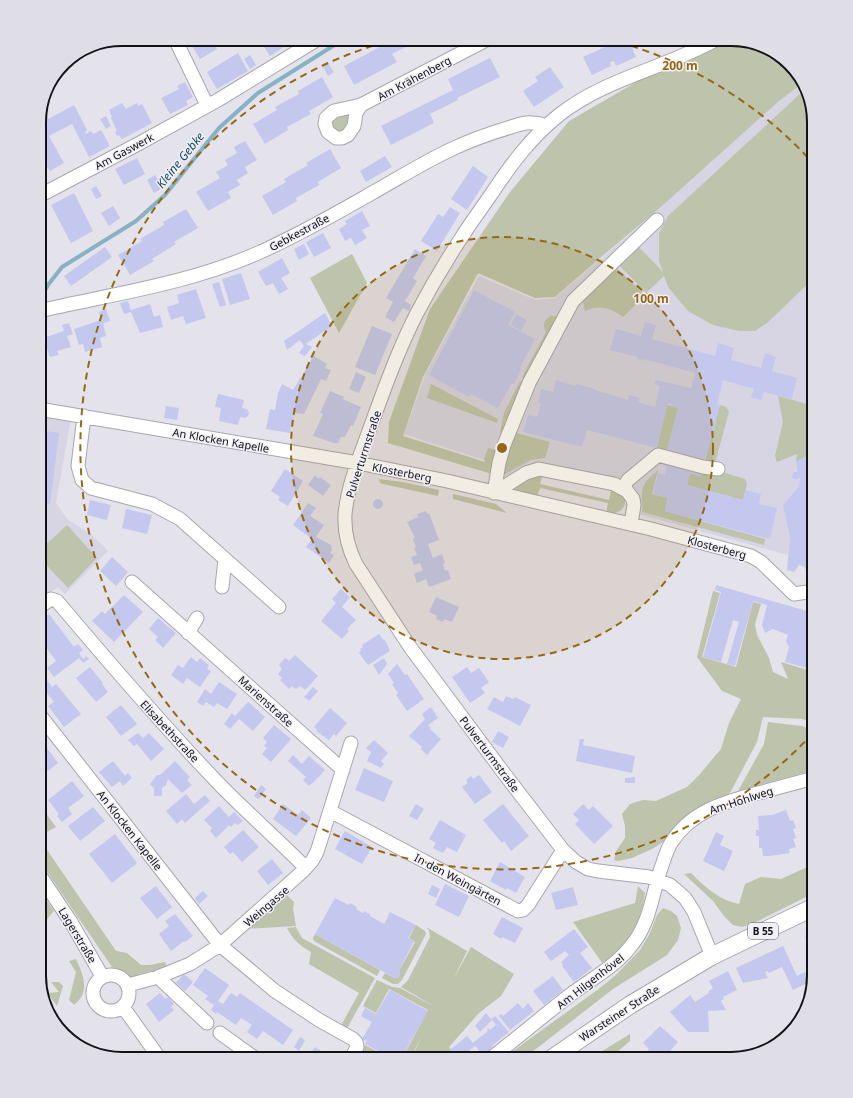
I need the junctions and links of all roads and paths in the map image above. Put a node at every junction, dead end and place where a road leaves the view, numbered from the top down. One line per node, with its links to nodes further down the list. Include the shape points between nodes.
1 (178, 46): 6 (street)
2 (306, 46): 6 (street, Am Gaswerk)
3 (475, 46): 5 (street, Am Krähenberg)
4 (701, 46): 7 (street, Pulverturmstraße, via 591,94)
5 (361, 105)
6 (207, 106): 8 (street, Am Gaswerk)
7 (546, 126): 10 (street, Gebkestraße, via 527,123 460,145 283,241 226,266 151,287); 13 (street, Pulverturmstraße, via 525,146 511,165 468,228 425,299 409,328)
8 (46, 192)
9 (657, 220): 16 (street, via 573,301 566,312 520,403 499,463)
10 (46, 310)
11 (46, 410): 12 (street, An Klocken Kapelle)
12 (84, 416): 13 (street, An Klocken Kapelle); 18 (street, via 78,466 82,480 91,488 152,504 180,519)
13 (358, 463): 16 (street, Klosterberg); 31 (street, Pulverturmstraße, via 345,515 345,534 356,564 410,647)
14 (718, 470): 15 (street, via 658,455)
15 (622, 488): 16 (street, via 614,484 539,469 526,473); 17 (street, via 633,499)
16 (494, 493): 17 (street, Klosterberg)
17 (630, 524): 21 (street, Klosterberg, via 751,556 761,562 794,594)
18 (225, 559): 20 (street); 23 (street)
19 (132, 582): 25 (street, Marienstraße)
20 (222, 587)
21 (807, 592)
22 (46, 602): 32 (street, Elisabethstraße, via 51,599 57,601 175,737)
23 (279, 607)
24 (197, 618): 25 (street)
25 (188, 633): 28 (street, Marienstraße)
26 (46, 723): 36 (street, An Klocken Kapelle)
27 (351, 744): 28 (street, Weingasse)
28 (343, 770): 30 (street, Weingasse)
29 (807, 780): 33 (street, Am Hohlweg, via 729,801 694,818 671,843)
30 (330, 811): 31 (street, In den Weingärten, via 518,911 528,905); 32 (street, Weingasse, via 317,852)
31 (563, 850): 33 (street, Pulverturmstraße, via 576,862 593,870)
32 (306, 868): 36 (street, Weingasse)
33 (658, 879): 37 (street, Pulverturmstraße, via 685,898 694,912); 47 (street, Am Hilgenhövel, via 641,934 622,957)
34 (46, 884): 38 (street, Lagerstraße, via 72,922)
35 (807, 910): 37 (main road, B 55)
36 (220, 945): 39 (street, Weingasse, via 190,964); 46 (street, An Klocken Kapelle, via 276,991 353,1039 357,1047)
37 (712, 956): 48 (main road, Warsteiner Straße / B 55, via 620,1012)
38 (102, 976): 40 (street, via 115,975 125,980); 41 (street, via 93,991 96,1002 104,1010 109,1011)
39 (158, 978): 40 (street, Weingasse); 42 (street)
40 (128, 985): 41 (street, via 128,1002)
41 (123, 1007): 44 (street)
42 (207, 1024)
43 (220, 1033): 45 (street)
44 (155, 1052)
45 (246, 1052)
46 (354, 1052)
47 (499, 1052)
48 (561, 1052)

